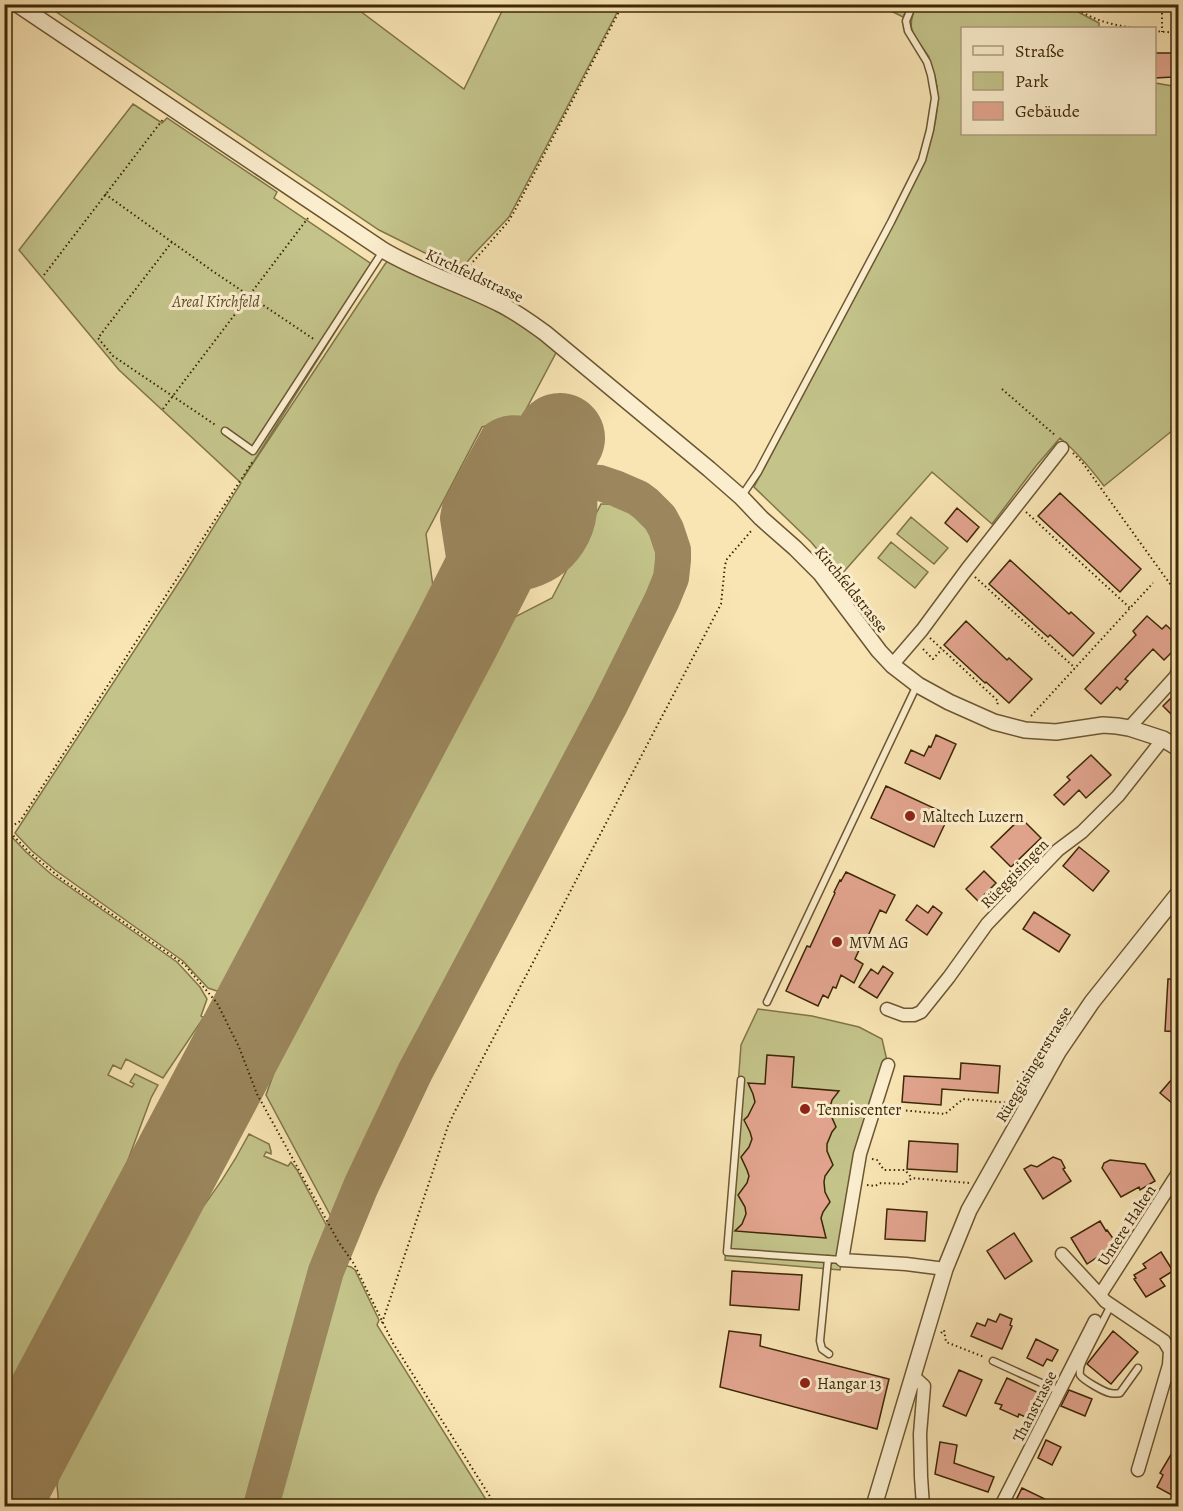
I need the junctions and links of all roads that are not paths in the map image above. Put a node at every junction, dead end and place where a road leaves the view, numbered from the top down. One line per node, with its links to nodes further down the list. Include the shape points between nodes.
1 (17, 4): 3 (street, Kirchfeldstrasse)
2 (913, 4): 6 (lane, via 906,21 908,31 927,62 934,98 922,160 758,472)
3 (383, 250): 4 (lane, via 253,451); 6 (street, Kirchfeldstrasse, via 515,312)
4 (225, 431)
5 (1062, 445): 7 (street)
6 (741, 497): 7 (street, Kirchfeldstrasse, via 821,574)
7 (892, 665): 9 (street, Kirchfeldstrasse)
8 (1179, 670): 10 (street)
9 (918, 685): 10 (street, Kirchfeldstrasse, via 994,722 1025,730 1056,732 1103,725); 14 (lane)
10 (1130, 728): 11 (street, Kirchfeldstrasse)
11 (1163, 739): 12 (street, Kirchfeldstrasse); 15 (street, Rüeggisingen, via 1118,796 1082,832 1058,849 987,924 921,1012 903,1015)
12 (1179, 748)
13 (1179, 894): 22 (street, Rüeggisingerstrasse, via 1092,1002 1058,1052 969,1210)
14 (767, 1002)
15 (887, 1009)
16 (888, 1065): 21 (street, via 860,1154)
17 (741, 1080): 20 (lane, via 727,1252)
18 (1179, 1173): 23 (street, Untere Halten)
19 (1062, 1254): 23 (street, Untere Halten)
20 (828, 1258): 21 (lane); 26 (lane, via 820,1341)
21 (842, 1260): 22 (street)
22 (945, 1269): 29 (street, Rüeggisingerstrasse)
23 (1100, 1295): 24 (street, Untere Halten)
24 (1111, 1305): 28 (lane, via 1083,1360 1080,1374 1108,1393 1116,1394); 31 (street, Untere Halten, via 1164,1341 1170,1351)
25 (1095, 1321): 30 (street, Thanstrasse)
26 (829, 1354)
27 (993, 1361): 30 (lane)
28 (1138, 1368)
29 (914, 1376): 32 (street, Rüeggisingerstrasse); 33 (street, via 924,1386 920,1434)
30 (1060, 1391): 34 (street, Thanstrasse)
31 (1138, 1470)
32 (874, 1506)
33 (923, 1506)
34 (1001, 1506)

